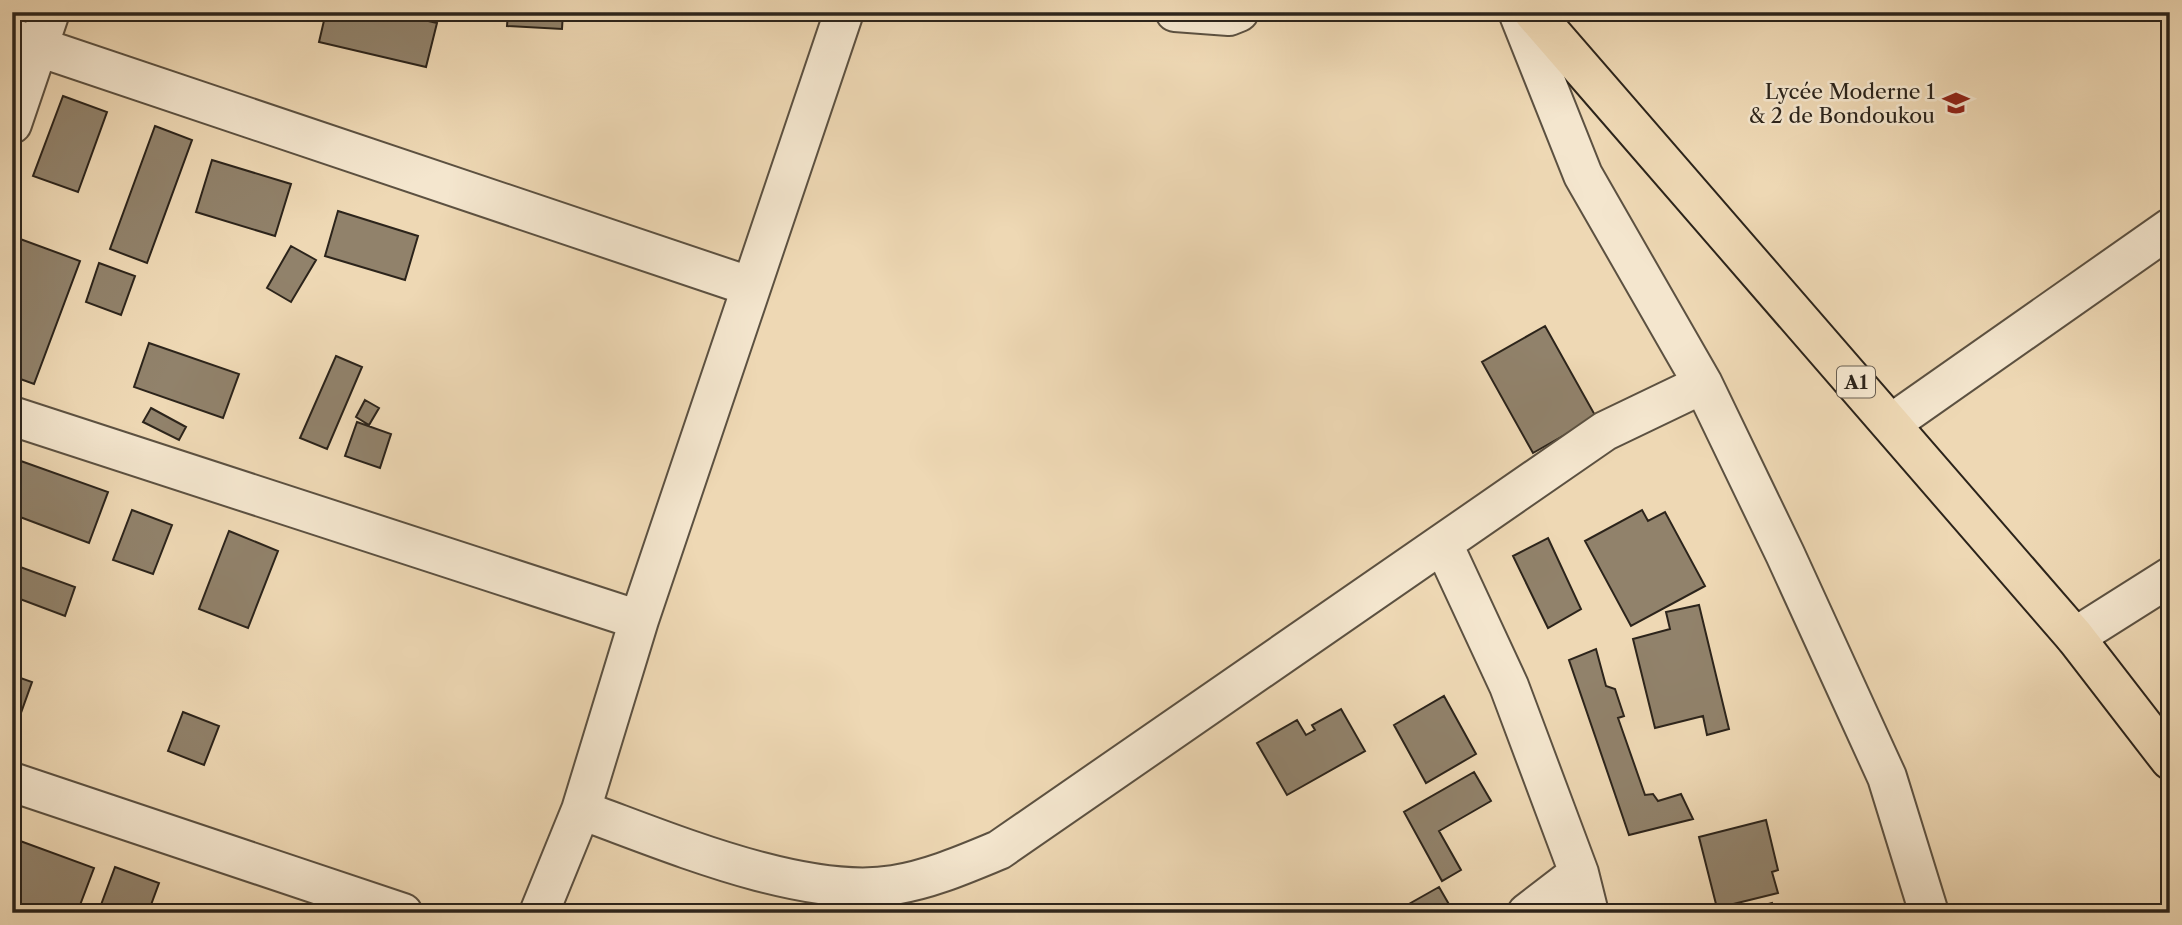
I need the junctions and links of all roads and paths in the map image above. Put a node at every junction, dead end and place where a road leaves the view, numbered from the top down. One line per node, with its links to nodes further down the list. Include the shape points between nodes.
1 (844, 12): 9 (street)
2 (1175, 12): 3 (street, via 1229,16)
3 (1239, 12)
4 (1518, 12): 10 (street, via 1583,175)
5 (1533, 12): 12 (main road, A1)
6 (34, 32): 7 (street); 9 (street)
7 (12, 124)
8 (2170, 228): 12 (street)
9 (749, 286): 15 (street)
10 (1703, 384): 13 (street, via 1605,431); 25 (street, via 1887,778)
11 (12, 416): 15 (street)
12 (1892, 423): 16 (main road, A1)
13 (1443, 544): 19 (street, via 999,850 944,873 893,885 816,884 713,857); 20 (street, via 1508,686)
14 (2170, 577): 16 (street)
15 (639, 620): 19 (street)
16 (2075, 637): 17 (main road, A1)
17 (2170, 761)
18 (12, 782): 21 (street)
19 (581, 810): 22 (street)
20 (1578, 873): 23 (street); 24 (street)
21 (403, 913)
22 (539, 913)
23 (1527, 913)
24 (1589, 913)
25 (1929, 913)

